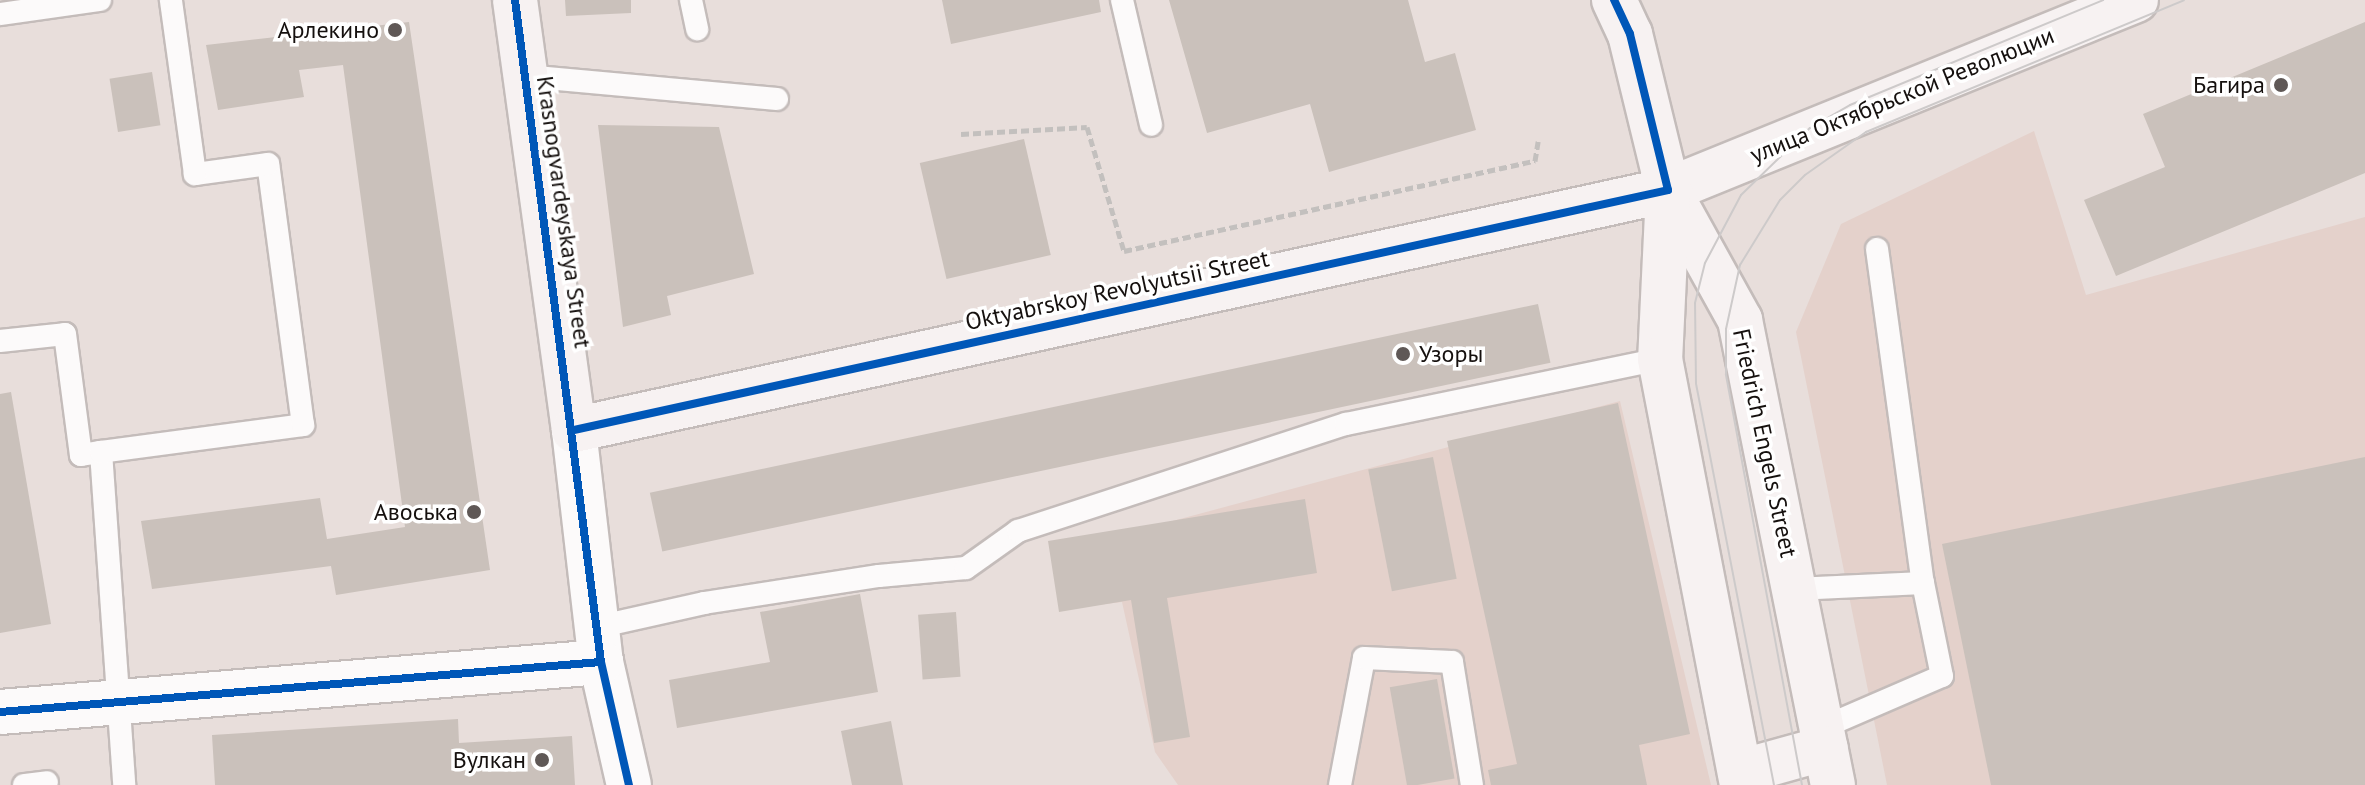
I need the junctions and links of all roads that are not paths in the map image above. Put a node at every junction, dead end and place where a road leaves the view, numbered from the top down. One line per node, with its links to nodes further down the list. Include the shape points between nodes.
1 (100, 0): 9 (lane)
2 (171, 0): 19 (lane, via 195,174 268,164 303,425)
3 (515, 0): 11 (main road, Krasnogvardeyskaya Street)
4 (691, 0): 10 (lane)
5 (1122, 0): 13 (lane)
6 (1614, 0): 14 (main road, via 1630,34)
7 (2136, 0): 8 (main road, улица Октябрьской Революции)
8 (2069, 13): 14 (main road, улица Октябрьской Революции)
9 (0, 14)
10 (697, 29)
11 (525, 76): 12 (lane); 18 (main road, Krasnogvardeyskaya Street)
12 (777, 99)
13 (1151, 125)
14 (1668, 190): 17 (main road); 18 (main road, Oktyabrskoy Revolyutsii Street); 21 (main road, Friedrich Engels Street, via 1740,320)
15 (1877, 249): 20 (lane)
16 (0, 341): 19 (lane, via 65,334 81,455)
17 (1660, 359): 22 (lane, via 1346,424 1018,531 966,568 704,603); 26 (main road)
18 (574, 430): 22 (street)
19 (101, 452): 23 (lane)
20 (1923, 583): 21 (lane); 25 (lane, via 1942,676)
21 (1795, 589): 25 (main road, Friedrich Engels Street)
22 (599, 645): 23 (street); 30 (street)
23 (116, 703): 24 (street); 29 (lane)
24 (0, 712)
25 (1827, 754): 26 (main road)
26 (1741, 778)
27 (47, 782): 28 (lane)
28 (24, 785)
29 (124, 785)
30 (629, 785)
31 (1340, 785): 32 (lane, via 1364,658 1452,662)
32 (1472, 785)

